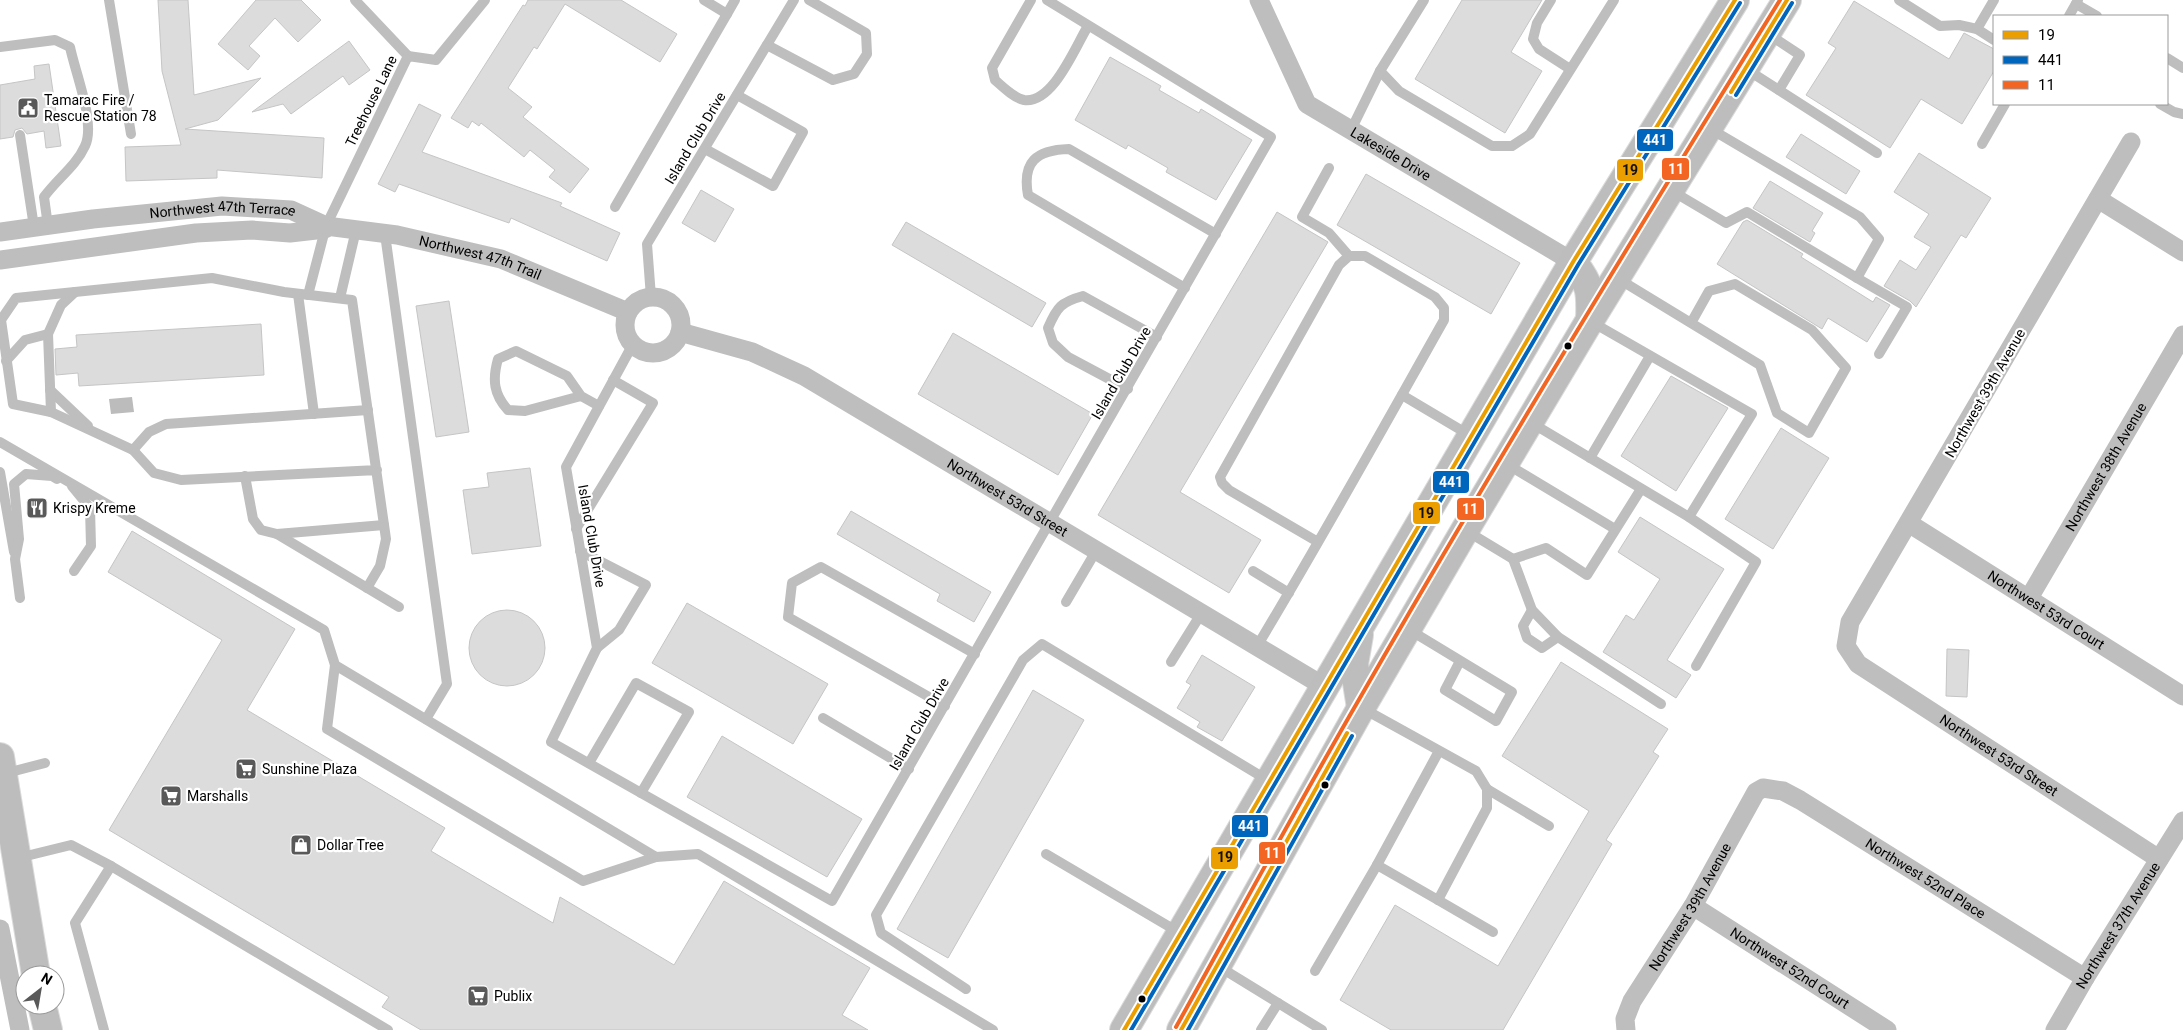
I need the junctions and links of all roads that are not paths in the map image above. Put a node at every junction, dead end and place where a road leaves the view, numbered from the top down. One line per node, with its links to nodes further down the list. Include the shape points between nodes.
1 (109, 0): 41 (lane)
2 (355, 0): 28 (lane)
3 (485, 0): 28 (lane, Treehouse Lane, via 436,60)
4 (704, 0): 19 (lane)
5 (735, 0): 19 (lane)
6 (794, 0): 26 (lane, Island Club Drive)
7 (809, 0): 26 (lane, via 866,34 867,54 854,74 832,80)
8 (1031, 0): 22 (lane, via 992,68 995,80 1022,100 1036,99 1050,90)
9 (1046, 0): 22 (lane, Island Club Drive)
10 (1259, 0): 40 (street, Lakeside Drive, via 1307,104)
11 (1424, 0): 33 (lane)
12 (1551, 0): 32 (lane, via 1537,23 1533,39 1539,49)
13 (1614, 0): 32 (lane)
14 (1787, 0): 24 (main road)
15 (1899, 0): 23 (lane, via 1940,26 1959,25)
16 (1993, 0): 23 (lane)
17 (1730, 2): 62 (main road)
18 (2077, 2): 20 (lane); 21 (lane)
19 (727, 14): 50 (lane)
20 (2070, 15)
21 (2096, 15)
22 (1088, 26): 57 (lane, Island Club Drive, via 1271,138)
23 (1977, 29): 25 (lane)
24 (1767, 33): 30 (main road); 34 (lane, via 1800,54)
25 (1993, 39)
26 (767, 45): 35 (lane, Island Club Drive)
27 (0, 48): 52 (lane, via 55,40 70,47 90,129 86,145 44,198)
28 (408, 56): 53 (lane, Treehouse Lane)
29 (2168, 59): 31 (lane)
30 (1745, 68): 34 (lane); 39 (main road)
31 (2183, 68)
32 (1570, 69): 33 (lane, via 1530,134 1512,146 1492,146 1399,91)
33 (1380, 71): 40 (lane)
34 (1779, 90): 46 (lane)
35 (737, 95): 45 (lane, Island Club Drive); 45 (lane, via 804,132 773,186)
36 (2003, 105): 44 (lane)
37 (2162, 105): 38 (lane)
38 (2183, 114)
39 (1708, 128): 48 (main road); 64 (lane, via 1860,217 1879,239)
40 (1351, 130): 62 (street, Lakeside Drive)
41 (131, 134)
42 (20, 135): 52 (lane)
43 (2131, 142): 49 (street, Northwest 39th Avenue)
44 (1982, 144)
45 (705, 148): 68 (lane, Island Club Drive, via 648,244)
46 (1877, 153)
47 (1329, 168): 60 (lane, via 1302,217 1329,233)
48 (1670, 190): 63 (main road); 64 (lane, via 1726,223 1747,212)
49 (2098, 199): 59 (street); 103 (street, Northwest 39th Avenue)
50 (616, 207)
51 (116, 217): 52 (street, Northwest 47th Terrace); 53 (street, Northwest 47th Terrace, via 222,206 291,210); 58 (street)
52 (41, 226): 55 (street, Northwest 47th Terrace)
53 (325, 228): 54 (street, Northwest 47th Trail); 58 (street, Northwest 47th Terrace, via 290,233 252,230 196,233); 67 (lane, Treehouse Lane)
54 (356, 230): 56 (street, Northwest 47th Trail); 69 (lane)
55 (0, 232)
56 (385, 234): 70 (street, Northwest 47th Trail, via 501,259); 141 (lane, via 446,684)
57 (1216, 234): 65 (lane, Island Club Drive); 65 (lane, via 1068,149 1051,150 1033,158 1024,177 1028,195)
58 (118, 243): 61 (street, Northwest 47th Terrace)
59 (2183, 252)
60 (1349, 256): 84 (lane, via 1365,256 1435,297 1444,308 1444,320); 109 (lane, via 1339,265 1220,477 1229,490)
61 (0, 260)
62 (1573, 262): 71 (main road, via 1591,292); 92 (main road)
63 (1616, 277): 71 (main road); 72 (lane)
64 (1857, 278): 78 (lane, via 1907,307)
65 (1185, 288): 76 (lane, Island Club Drive)
66 (75, 292): 67 (lane, via 212,278); 74 (lane, via 60,305); 80 (lane, via 16,298 1,320)
67 (303, 294): 69 (lane); 89 (lane)
68 (651, 297): 70 (street, via 642,299); 73 (street, via 673,305 678,313)
69 (340, 298): 87 (lane, via 352,300)
70 (628, 312): 77 (street, via 625,330)
71 (1590, 320): 79 (lane); 90 (main road)
72 (1691, 323): 72 (lane, via 1760,365 1777,414 1809,433 1846,368 1812,330 1735,284 1709,291)
73 (680, 332): 77 (street, via 676,341 660,352 650,352); 102 (street, Northwest 53rd Street, via 752,352 804,376)
74 (48, 334): 80 (lane, via 25,340); 83 (lane)
75 (2183, 335): 119 (street, Northwest 38th Avenue)
76 (1157, 337): 82 (lane, Island Club Drive); 82 (lane, via 1084,296 1066,300 1055,311 1048,328 1053,343 1068,356)
77 (633, 344): 81 (lane, Island Club Drive)
78 (1879, 354)
79 (1650, 356): 95 (lane); 101 (lane, via 1752,414)
80 (6, 361): 88 (lane, via 13,404)
81 (613, 380): 86 (lane, Island Club Drive); 105 (lane, via 652,403)
82 (1128, 389): 102 (lane, Island Club Drive)
83 (50, 390): 88 (lane); 91 (lane)
84 (1402, 395): 92 (lane); 109 (lane)
85 (581, 396): 85 (lane, via 566,376 516,351 498,359 493,376 498,399 508,410 525,411); 86 (lane)
86 (599, 406): 105 (lane, Island Club Drive, via 566,467)
87 (368, 410): 89 (lane); 97 (lane)
88 (51, 412): 91 (lane)
89 (314, 414): 94 (lane, via 166,424 149,432)
90 (1529, 422): 95 (lane); 96 (main road)
91 (96, 434): 94 (lane)
92 (1471, 436): 124 (main road)
93 (0, 442): 133 (lane, via 324,630)
94 (133, 450): 99 (lane, via 154,473 181,480)
95 (1590, 458): 100 (lane)
96 (1504, 463): 106 (lane); 107 (main road)
97 (376, 470): 99 (lane); 104 (lane)
98 (0, 472): 112 (lane)
99 (245, 476): 108 (lane, via 253,520 261,530)
100 (1641, 489): 101 (lane); 106 (lane)
101 (1689, 518): 134 (lane, via 1756,562)
102 (1051, 523): 111 (street, Northwest 53rd Street); 130 (lane, Island Club Drive)
103 (1910, 524): 119 (street, Northwest 53rd Court); 127 (street, Northwest 39th Avenue, via 1850,622)
104 (384, 525): 108 (lane); 116 (lane, via 386,539 380,566)
105 (576, 529): 110 (lane, Island Club Drive)
106 (1615, 529): 113 (lane, via 1587,575 1546,548)
107 (1465, 530): 113 (lane); 125 (main road)
108 (277, 534): 116 (lane)
109 (1318, 542): 117 (lane)
110 (580, 551): 128 (lane, Island Club Drive); 128 (lane, via 646,585 620,630)
111 (1096, 551): 120 (lane); 123 (street, Northwest 53rd Street)
112 (15, 559): 114 (lane, via 19,539 14,484 26,474 52,476 72,486 90,508 91,546); 118 (lane)
113 (1513, 559): 122 (lane)
114 (74, 571)
115 (1253, 571): 117 (lane)
116 (367, 588): 121 (lane)
117 (1289, 593): 129 (lane)
118 (20, 598)
119 (2029, 598): 136 (street, Northwest 53rd Court)
120 (1066, 602)
121 (399, 607)
122 (1532, 610): 126 (lane); 126 (lane, via 1522,626 1527,638 1542,648)
123 (1201, 614): 129 (street, Northwest 53rd Street); 132 (lane)
124 (1360, 623): 135 (main road); 139 (main road, via 1354,664)
125 (1407, 629): 131 (lane); 139 (main road)
126 (1558, 637): 137 (lane)
127 (1846, 646): 157 (street, Northwest 53rd Street, via 1858,664)
128 (597, 648): 144 (lane, Island Club Drive, via 551,742)
129 (1256, 648): 135 (street, Northwest 53rd Street)
130 (975, 654): 138 (lane, Island Club Drive); 138 (lane, via 820,566 792,583 788,617)
131 (1460, 661): 131 (lane, via 1512,692 1496,721 1445,690)
132 (1171, 662)
133 (335, 665): 141 (lane); 156 (lane, via 327,730 583,882)
134 (1696, 666)
135 (1325, 687): 143 (main road, via 1336,703 1339,725); 148 (main road)
136 (2183, 696)
137 (1660, 704)
138 (945, 706): 147 (lane, Island Club Drive)
139 (1361, 708): 142 (lane); 143 (main road)
140 (823, 718): 147 (lane)
141 (426, 719): 156 (lane)
142 (1439, 751): 150 (lane, via 1476,771); 158 (lane)
143 (1332, 762): 166 (main road)
144 (589, 763): 151 (lane, Island Club Drive); 151 (lane, via 636,682 689,712)
145 (45, 764): 146 (lane)
146 (1, 766): 154 (main road)
147 (909, 768): 151 (lane, Island Club Drive, via 832,901)
148 (1270, 781): 164 (main road); 169 (lane, via 1042,644 1023,660 876,915 881,933)
149 (1763, 788): 161 (street, Northwest 39th Avenue, via 1756,792); 168 (street, Northwest 52nd Place, via 1778,790 1800,800)
150 (1487, 790): 153 (lane); 160 (lane, via 1487,808)
151 (641, 793)
152 (2183, 821): 157 (street, Northwest 37th Avenue)
153 (1550, 826)
154 (8, 852): 159 (lane, via 71,845); 165 (main road)
155 (1046, 854): 164 (lane)
156 (656, 856): 176 (lane, via 698,854)
157 (2158, 859): 168 (street, Northwest 37th Avenue)
158 (1377, 864): 160 (lane); 167 (lane)
159 (111, 866): 174 (lane, via 75,923); 175 (lane)
160 (1438, 900): 163 (lane)
161 (1693, 906): 181 (street, Northwest 39th Avenue, via 1632,1001 1625,1019); 182 (street, Northwest 52nd Court)
162 (0, 929): 172 (street)
163 (1493, 932)
164 (1181, 934): 177 (main road)
165 (34, 965)
166 (1217, 966): 170 (lane); 178 (main road)
167 (1315, 971)
168 (2085, 978): 183 (street, Northwest 37th Avenue)
169 (966, 989)
170 (1278, 1003): 179 (lane); 180 (lane)
171 (44, 1015): 173 (main road)
172 (20, 1030)
173 (48, 1030)
174 (104, 1030)
175 (388, 1030)
176 (994, 1030)
177 (1124, 1030)
178 (1181, 1030)
179 (1261, 1030)
180 (1322, 1030)
181 (1626, 1030)
182 (1887, 1030)
183 (2055, 1030)

